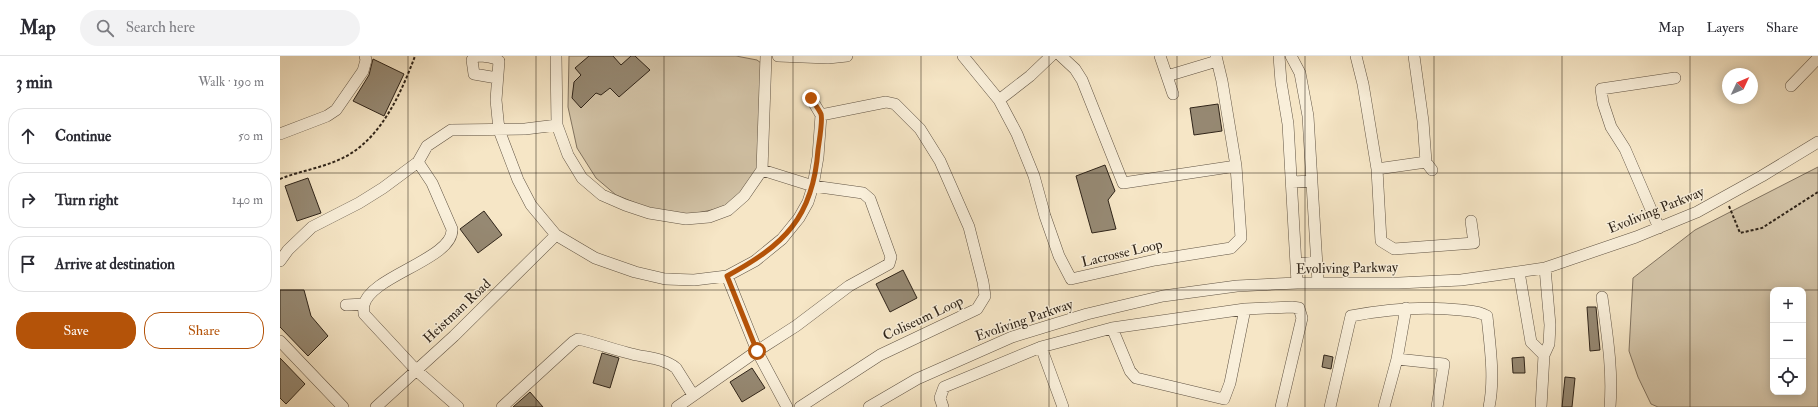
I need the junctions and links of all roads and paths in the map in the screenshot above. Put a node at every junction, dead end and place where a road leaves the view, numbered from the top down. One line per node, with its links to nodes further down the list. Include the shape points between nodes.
1 (365, 56): 27 (street, via 363,71 336,110 328,116)
2 (415, 56): 35 (path, via 408,76 384,119 364,144 338,160)
3 (556, 56): 26 (street)
4 (766, 56): 34 (street)
5 (778, 56): 6 (street)
6 (847, 56)
7 (963, 56): 23 (street, Lacrosse Loop)
8 (1051, 56): 23 (street)
9 (1061, 56): 32 (street, via 1082,80 1123,183)
10 (1160, 56): 17 (street)
11 (1278, 56): 37 (street, via 1288,124)
12 (1291, 56): 36 (street, via 1300,73 1308,116)
13 (1356, 56): 33 (street)
14 (1414, 56): 33 (street, via 1429,166)
15 (1216, 58): 17 (street); 32 (street, Lacrosse Loop)
16 (1818, 58): 20 (street)
17 (1167, 76): 21 (street)
18 (497, 78): 28 (street)
19 (1675, 78): 42 (street, via 1601,89 1611,127 1625,149)
20 (1791, 86)
21 (1173, 94)
22 (811, 98): 24 (street)
23 (999, 100): 32 (street, Lacrosse Loop, via 1017,134 1034,176 1059,256 1071,280 1155,260 1231,248 1241,238)
24 (821, 115): 38 (street); 71 (street, Coliseum Loop, via 886,102 895,104 920,130 940,161 969,227 984,296 977,309 880,355)
25 (280, 125): 27 (street)
26 (557, 125): 28 (street); 34 (street, via 568,155 582,178 602,195 649,213 686,219 708,217 728,210 744,196)
27 (296, 128): 29 (street)
28 (499, 130): 31 (street, via 451,130 427,146); 43 (street, via 518,180 531,205)
29 (280, 134)
30 (1818, 142): 40 (street, Evoliving Parkway)
31 (418, 162): 44 (street, via 365,200 312,227); 54 (street, via 432,183 452,229 450,240 425,259 376,288)
32 (1236, 166)
33 (1377, 169): 41 (street, via 1381,241 1386,245 1394,249 1474,243)
34 (762, 170): 38 (street)
35 (280, 179)
36 (1312, 181): 37 (street); 45 (street)
37 (1292, 182): 46 (street)
38 (813, 186): 49 (street, via 799,218 782,239 755,261); 60 (street, via 863,193 870,199 891,257 889,264 849,286 796,326)
39 (1818, 192): 40 (path, via 1762,228 1740,233)
40 (1725, 197): 42 (street, Evoliving Parkway)
41 (1471, 221)
42 (1659, 228): 47 (street, Evoliving Parkway)
43 (556, 235): 49 (street, via 595,258 635,272 694,280); 63 (street, Heistman Road, via 482,310)
44 (280, 261)
45 (1316, 262): 46 (street); 51 (street)
46 (1296, 264): 50 (street)
47 (1545, 268): 48 (street, Evoliving Parkway); 61 (street, via 1550,324 1549,344)
48 (1519, 272): 51 (street, Evoliving Parkway, via 1461,280); 61 (street, via 1531,342)
49 (727, 276): 60 (street)
50 (1298, 283): 51 (street, Evoliving Parkway); 72 (street, Evoliving Parkway, via 1200,290 1087,314 1012,338 968,356 917,379)
51 (1318, 284)
52 (1602, 297): 81 (street, via 1610,349)
53 (346, 304): 54 (street)
54 (364, 304): 63 (street, via 364,314)
55 (1406, 308): 62 (street); 76 (street, via 1351,316); 79 (street, via 1441,308 1481,312 1487,316 1490,346)
56 (1245, 309): 57 (street); 57 (street, via 1230,383 1224,399 1136,378 1130,371); 75 (street, via 1292,307 1301,310 1302,318)
57 (1112, 328): 59 (street)
58 (280, 341): 65 (street)
59 (1041, 347): 73 (street, via 944,387 940,398); 74 (street)
60 (757, 351): 64 (street); 70 (street)
61 (1544, 355): 80 (street)
62 (1397, 359): 77 (street); 78 (street, via 1444,364)
63 (416, 370): 66 (street, Heistman Road); 67 (street)
64 (693, 395): 68 (street, via 673,364 578,339); 69 (street)
65 (343, 407)
66 (376, 407)
67 (458, 407)
68 (502, 407)
69 (677, 407)
70 (787, 407)
71 (800, 407)
72 (869, 407)
73 (943, 407)
74 (1063, 407)
75 (1281, 407)
76 (1330, 407)
77 (1384, 407)
78 (1437, 407)
79 (1489, 407)
80 (1541, 407)
81 (1610, 407)

